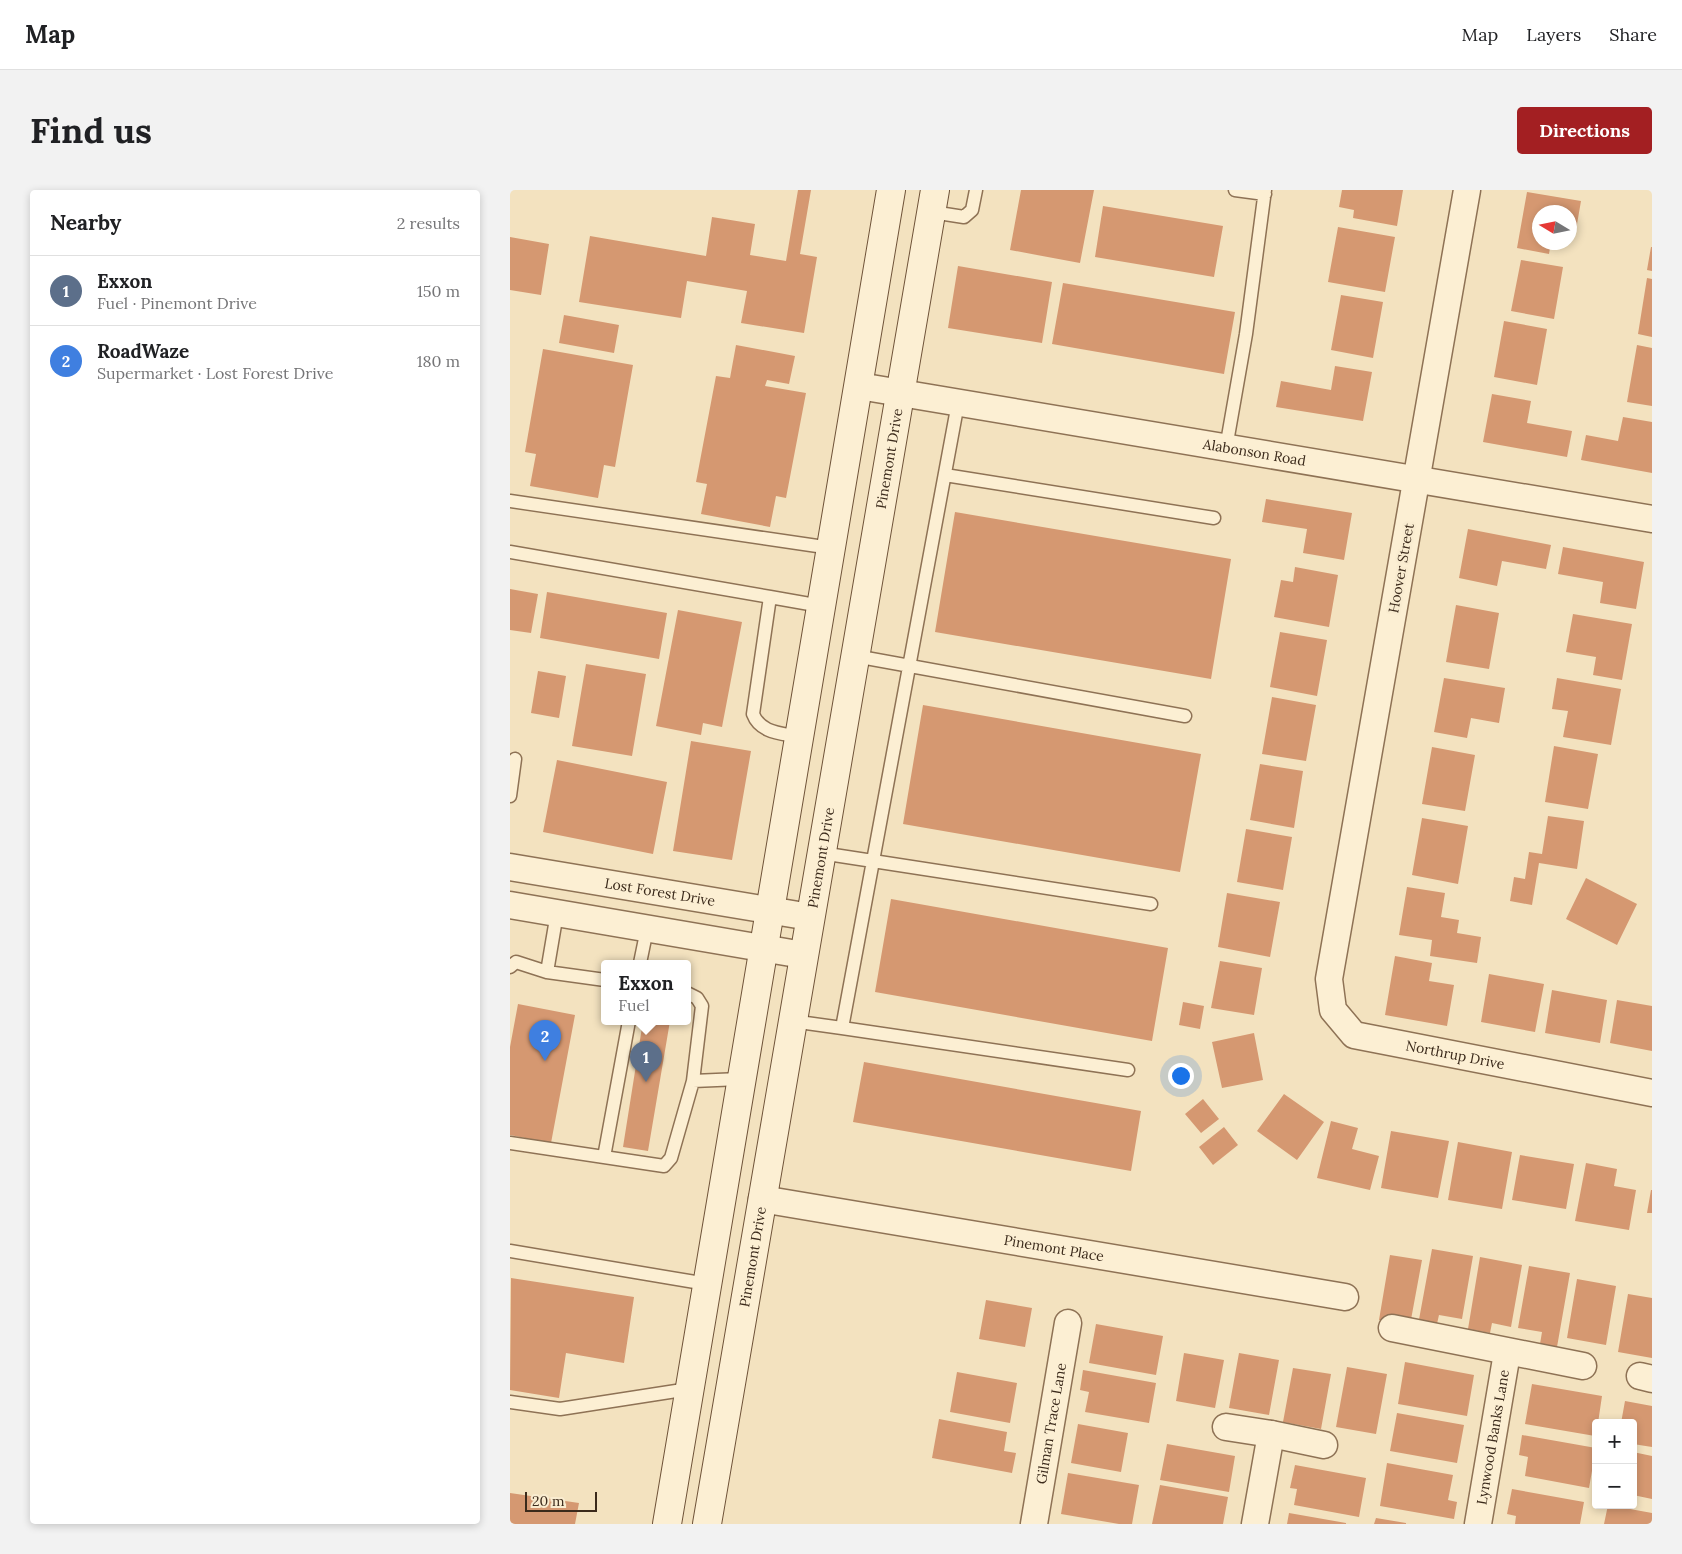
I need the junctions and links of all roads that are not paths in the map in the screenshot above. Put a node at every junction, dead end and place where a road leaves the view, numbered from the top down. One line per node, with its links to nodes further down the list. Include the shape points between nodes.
1 (891, 190): 7 (main road)
2 (976, 190): 6 (lane, via 972,210 964,217)
3 (1235, 190): 5 (lane)
4 (1467, 190): 12 (street, Hoover Street)
5 (1265, 192): 10 (lane, via 1246,334)
6 (934, 201): 8 (main road, Pinemont Drive)
7 (858, 386): 8 (street, Alabonson Road); 16 (main road)
8 (901, 393): 9 (street, Alabonson Road); 20 (main road, Pinemont Drive)
9 (958, 403): 10 (street, Alabonson Road); 11 (lane)
10 (1226, 448): 12 (street, Alabonson Road)
11 (945, 475): 14 (lane); 21 (lane)
12 (1416, 480): 15 (street, Alabonson Road); 36 (street, Hoover Street)
13 (510, 501): 16 (lane)
14 (1214, 518)
15 (1652, 519)
16 (831, 548): 19 (main road)
17 (510, 552): 18 (lane)
18 (770, 597): 19 (lane); 23 (lane, via 753,714 763,728)
19 (821, 606): 23 (main road)
20 (855, 656): 21 (lane); 26 (main road, Pinemont Drive)
21 (909, 667): 22 (lane); 27 (lane)
22 (1185, 716)
23 (799, 738): 32 (main road)
24 (515, 759): 25 (lane)
25 (510, 796)
26 (821, 853): 27 (lane); 34 (main road, Pinemont Drive)
27 (873, 861): 30 (lane); 46 (lane)
28 (510, 867): 29 (street, Lost Forest Drive)
29 (564, 876): 32 (street, Lost Forest Drive); 33 (street)
30 (1151, 904)
31 (510, 905): 33 (street)
32 (770, 910): 34 (street, Lost Forest Drive); 37 (main road)
33 (557, 914): 35 (street); 41 (lane)
34 (810, 917): 38 (main road, Pinemont Drive)
35 (647, 929): 37 (street); 39 (lane)
36 (1335, 945): 50 (street, Northrup Drive, via 1329,980 1333,1010 1354,1035)
37 (763, 948): 38 (street); 48 (main road)
38 (803, 955): 44 (main road, Pinemont Drive)
39 (641, 960)
40 (510, 967): 41 (lane, via 516,962)
41 (546, 972): 42 (lane)
42 (601, 979)
43 (691, 995): 49 (lane, via 698,998 702,1006)
44 (792, 1021): 46 (lane); 53 (main road, Pinemont Drive)
45 (628, 1025): 52 (lane)
46 (842, 1028): 47 (lane)
47 (1128, 1070)
48 (740, 1079): 49 (lane); 55 (main road)
49 (693, 1081): 52 (lane, via 671,1158 664,1166)
50 (1652, 1093)
51 (510, 1143): 52 (lane)
52 (604, 1157)
53 (762, 1198): 56 (street, Pinemont Place); 62 (main road, Pinemont Drive)
54 (510, 1251): 55 (lane)
55 (707, 1284): 61 (main road)
56 (1346, 1297)
57 (1068, 1323): 69 (street, Gilman Trace Lane)
58 (1392, 1328): 59 (street, Lynwood Banks Lane)
59 (1507, 1353): 60 (street, Lynwood Banks Lane); 71 (street, Lynwood Banks Lane)
60 (1583, 1366)
61 (689, 1389): 62 (main road); 63 (lane, via 560,1409); 67 (main road)
62 (729, 1395): 68 (main road, Pinemont Drive)
63 (510, 1402)
64 (1226, 1428): 65 (street)
65 (1272, 1434): 66 (street); 70 (street)
66 (1324, 1445)
67 (667, 1524)
68 (707, 1524)
69 (1034, 1524)
70 (1255, 1524)
71 (1478, 1524)

